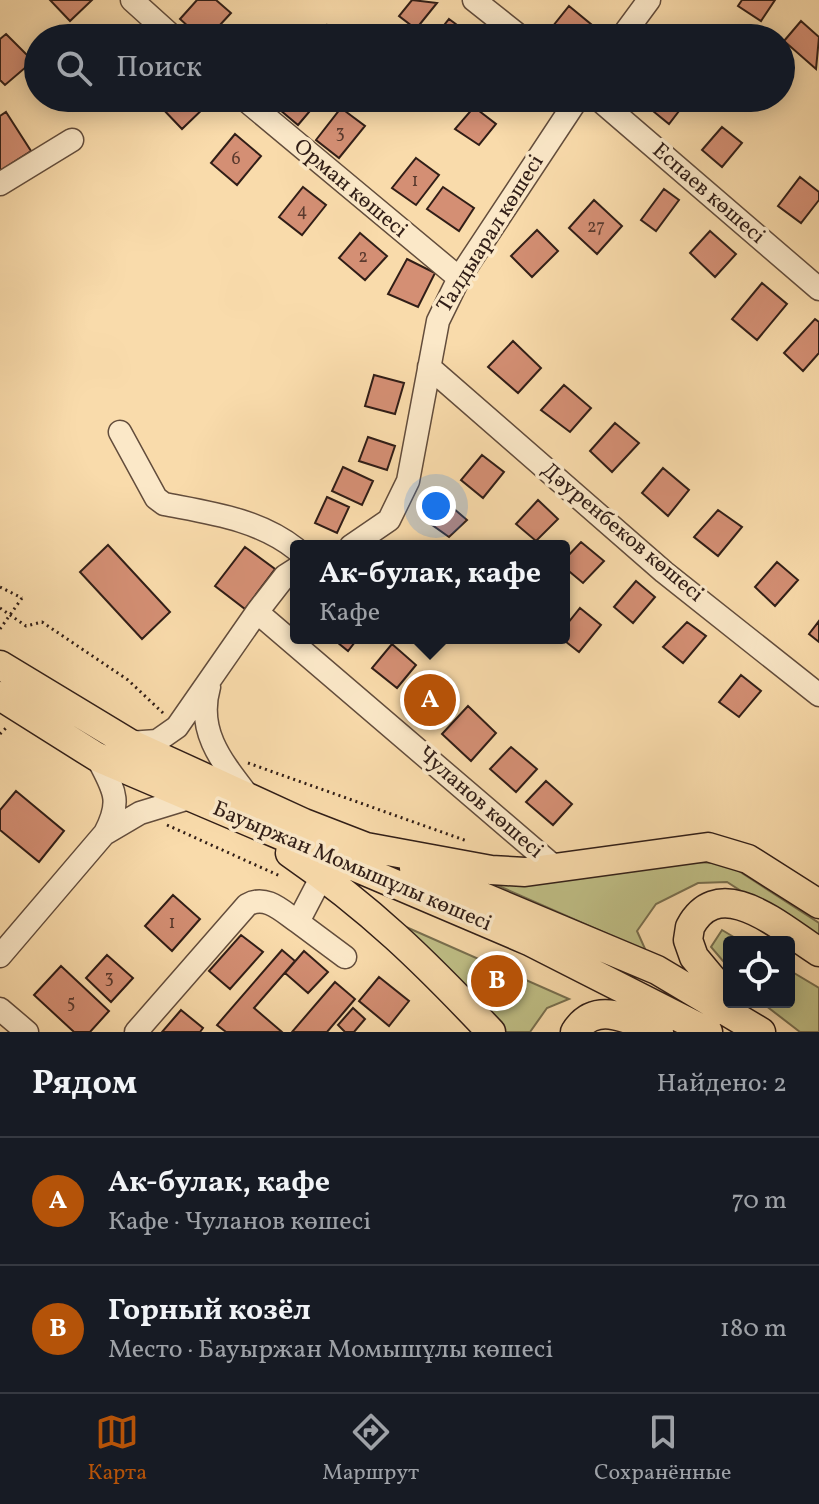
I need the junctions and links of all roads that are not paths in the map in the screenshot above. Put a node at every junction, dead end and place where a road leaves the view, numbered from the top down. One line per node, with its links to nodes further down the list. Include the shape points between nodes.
1 (132, 0): 4 (street)
2 (474, 0): 5 (street)
3 (649, 0): 6 (street)
4 (159, 24)
5 (504, 24)
6 (631, 24)
7 (260, 112): 12 (street, Орман көшесі)
8 (569, 112): 12 (street, Талдыарал көшесі)
9 (613, 112): 13 (street, Еспаев көшесі)
10 (72, 140): 11 (street)
11 (0, 184)
12 (459, 278): 14 (street, Талдыарал көшесі, via 438,321)
13 (819, 289)
14 (429, 367): 16 (street, Талдыарал көшесі, via 408,481 389,520); 24 (street, Дәуренбеков көшесі, via 664,572)
15 (120, 432): 17 (street, via 164,504 234,518)
16 (360, 540)
17 (290, 544)
18 (290, 573): 19 (street)
19 (257, 612): 20 (street, Чуланов көшесі); 23 (street)
20 (290, 640)
21 (294, 644): 32 (street, Чуланов көшесі)
22 (0, 665): 26 (main road)
23 (211, 678): 26 (street, via 177,727 157,741); 29 (street, via 204,714 210,740)
24 (819, 695)
25 (0, 696): 27 (main road, Бауыржан Момышұлы көшесі)
26 (129, 743): 29 (main road)
27 (97, 757): 28 (main road, Бауыржан Момышұлы көшесі); 30 (street, via 117,803)
28 (189, 798): 29 (main road, Бауыржан Момышұлы көшесі); 30 (street, via 132,817)
29 (242, 806): 31 (main road); 33 (main road); 46 (main road, Бауыржан Момышұлы көшесі)
30 (105, 833): 37 (street)
31 (366, 847): 32 (main road, via 491,870); 40 (main road, Бауыржан Момышұлы көшесі, via 657,970)
32 (557, 869): 34 (main road, via 708,847 748,859)
33 (317, 885): 35 (street); 43 (main road, via 399,936)
34 (819, 904)
35 (298, 922): 38 (street); 42 (street, via 269,902 247,905)
36 (819, 952): 40 (main road, via 745,907 712,902 695,916 689,949)
37 (0, 956)
38 (345, 957)
39 (0, 1009): 41 (street)
40 (743, 1014)
41 (27, 1032)
42 (136, 1032)
43 (491, 1032)
44 (575, 1032): 45 (main road, via 601,1013)
45 (659, 1032)
46 (708, 1032)

